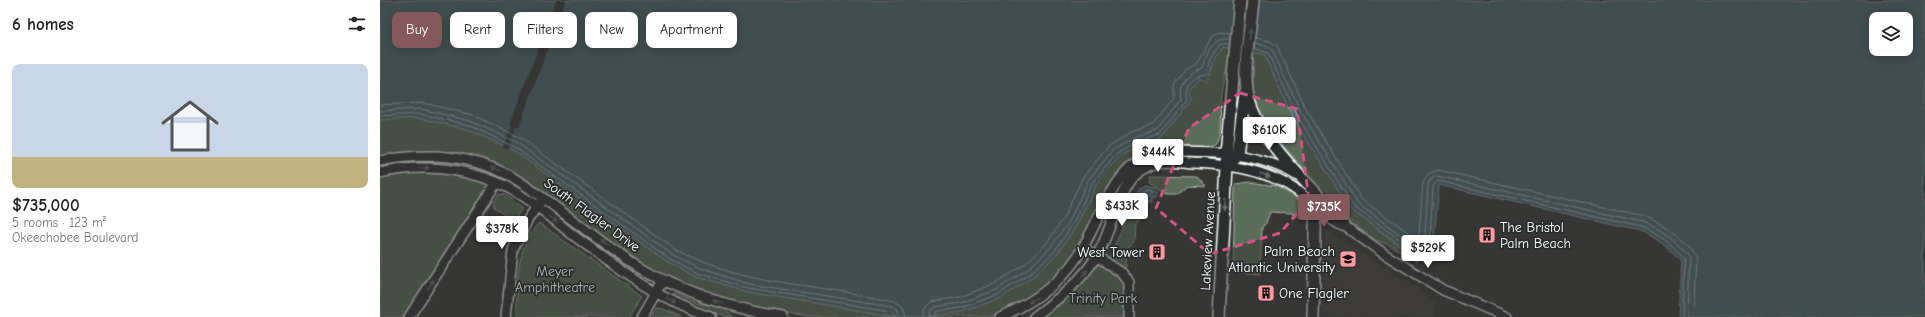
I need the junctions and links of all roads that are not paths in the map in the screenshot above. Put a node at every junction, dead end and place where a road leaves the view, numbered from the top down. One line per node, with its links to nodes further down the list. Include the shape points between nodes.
1 (1240, 0): 4 (main road, via 1234,68)
2 (1253, 0): 3 (main road, one-way to 2)
3 (1246, 82): 4 (main road); 8 (main road, via 1251,105 1260,126)
4 (1232, 154): 6 (main road); 8 (street, via 1276,164); 15 (street, via 1161,152 1140,160 1127,170 1118,182)
5 (381, 161): 11 (street, South Flagler Drive, one-way to 5, via 505,173 470,160 409,156)
6 (1228, 166): 13 (street, one-way to 13, via 1252,170 1278,180); 16 (street, via 1164,162 1142,170 1129,182); 29 (main road, Lakeview Avenue, one-way to 29)
7 (382, 173): 9 (street, South Flagler Drive, one-way to 9, via 409,168 445,169 466,172)
8 (1302, 179): 10 (main road)
9 (497, 182): 12 (street, South Flagler Drive); 21 (street, one-way to 9)
10 (1316, 193): 13 (main road); 14 (street, via 1340,217)
11 (543, 198): 12 (street); 17 (street, South Flagler Drive, one-way to 11, via 643,269)
12 (537, 206): 18 (street, South Flagler Drive, one-way to 18); 22 (street, via 526,221 513,250)
13 (1316, 206): 14 (street, via 1335,224); 30 (main road)
14 (1346, 228): 31 (street, via 1443,290)
15 (1084, 248): 16 (street); 20 (street, one-way to 20, via 1066,272 1051,286)
16 (1097, 256): 27 (street, one-way to 16, via 1071,289); 28 (street, via 1122,273 1129,282)
17 (663, 280): 18 (street); 19 (street, South Flagler Drive, one-way to 17)
18 (655, 293): 23 (street); 24 (street, South Flagler Drive, one-way to 24, via 682,307)
19 (741, 313): 25 (street, South Flagler Drive)
20 (1009, 315): 26 (street)
21 (410, 317)
22 (506, 317)
23 (642, 317)
24 (710, 317)
25 (783, 317)
26 (1000, 317)
27 (1034, 317)
28 (1129, 317)
29 (1219, 317)
30 (1312, 317)
31 (1507, 317)

